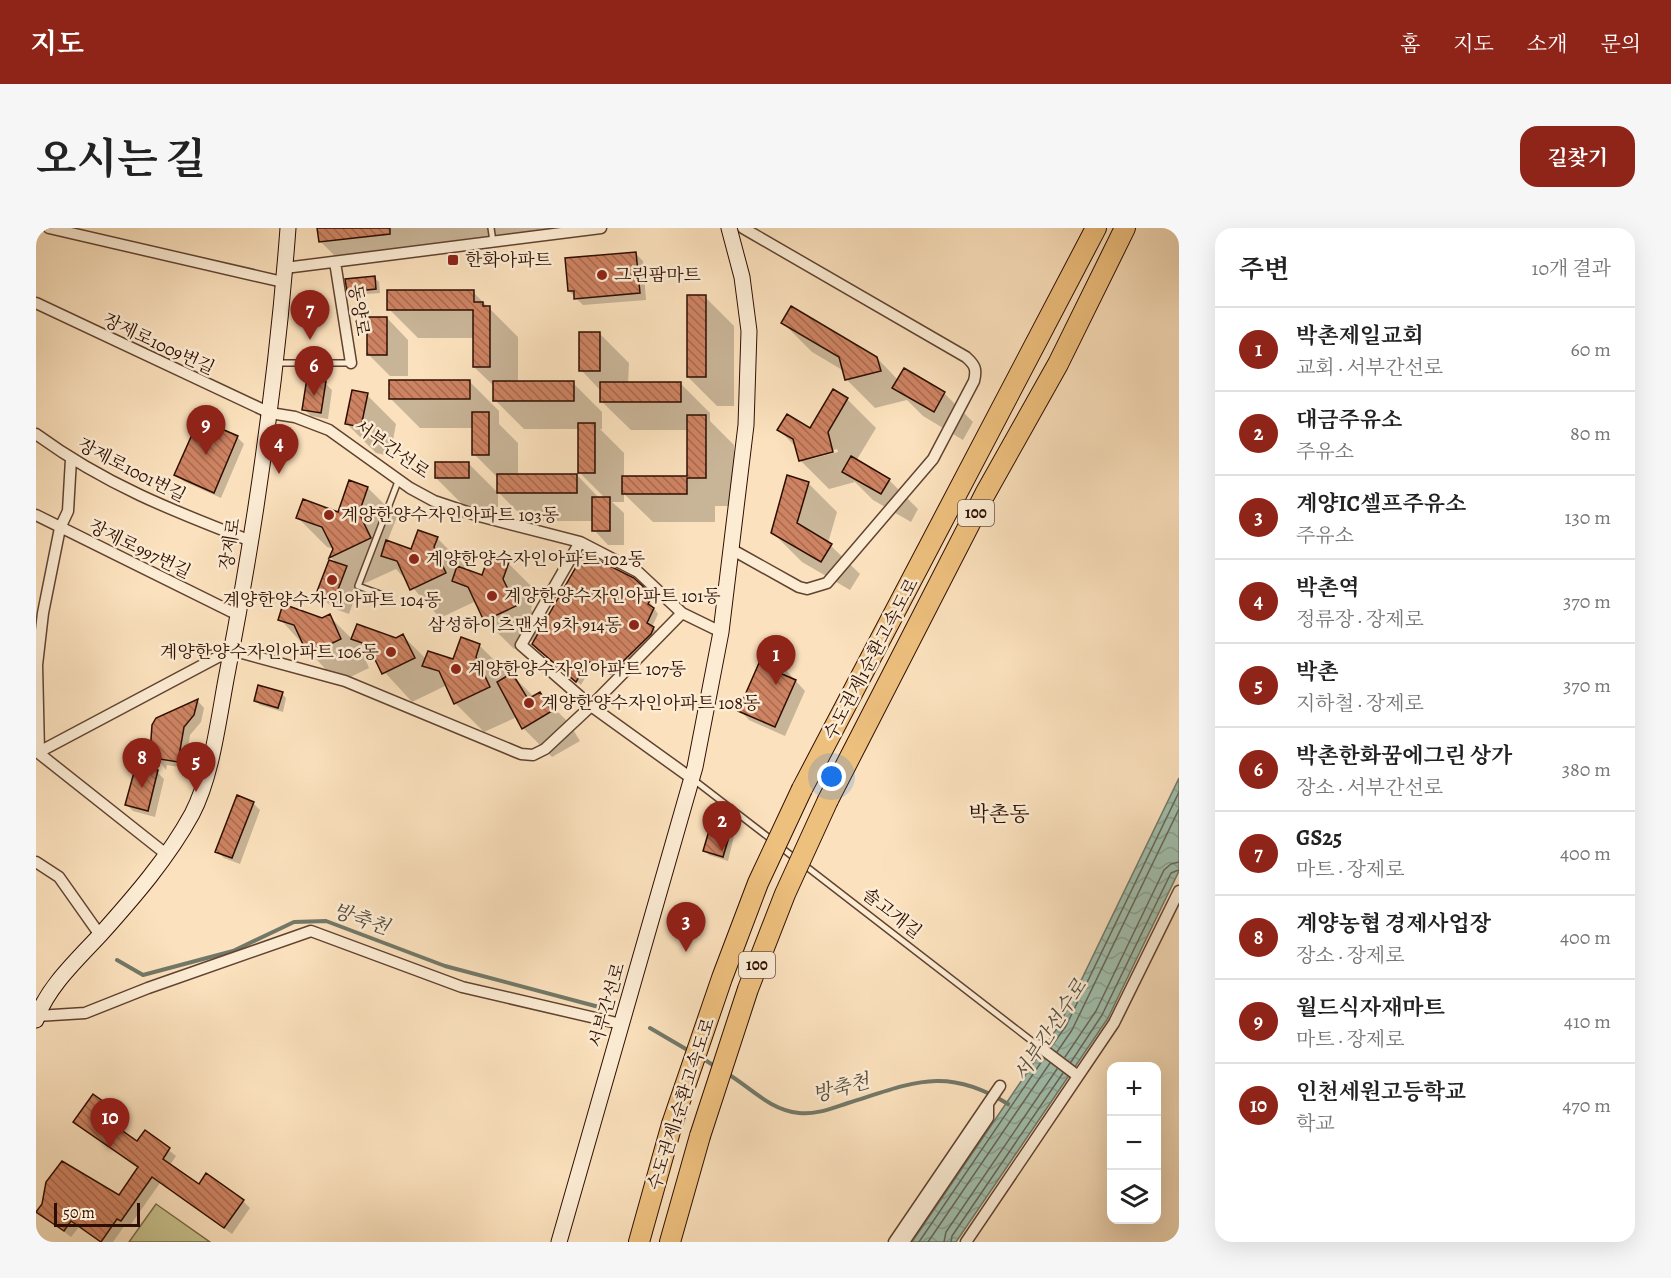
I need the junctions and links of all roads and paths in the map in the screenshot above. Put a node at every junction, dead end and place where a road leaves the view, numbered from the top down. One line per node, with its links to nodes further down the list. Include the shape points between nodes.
1 (49, 228): 9 (street, 동양로)
2 (288, 228): 12 (street, 장제로)
3 (491, 228): 10 (lane)
4 (601, 228): 10 (street, 동양로)
5 (729, 228): 24 (street, 서부간선로, via 742,277 749,331 746,425)
6 (743, 228): 24 (street, via 966,357 976,371 933,459 827,583 799,588)
7 (1096, 228): 44 (highway, 수도권제1순환고속도로 / 100, bridge, via 802,789 758,883 672,1124)
8 (1125, 228): 45 (highway, 수도권제1순환고속도로 / 100, bridge, via 1058,364 985,494 828,800 785,894 748,989)
9 (75, 231): 12 (street, 동양로)
10 (493, 242): 11 (street, 동양로)
11 (335, 262): 12 (street, 동양로); 15 (street, 동양로)
12 (284, 275): 14 (street, 장제로)
13 (36, 303): 16 (street, 장제로1009번길)
14 (275, 363): 15 (lane); 16 (street, 장제로)
15 (351, 363)
16 (270, 413): 19 (street, 서부간선로, via 296,417 329,430); 22 (street, 장제로)
17 (36, 434): 18 (street, 장제로1001번길)
18 (71, 459): 21 (street, via 68,511); 22 (street, 장제로1001번길, via 152,503)
19 (399, 479): 23 (street, 서부간선로, via 445,505); 25 (lane, via 358,586)
20 (36, 515): 21 (street, 장제로997번길)
21 (60, 528): 27 (street, 장제로997번길); 31 (street, 장제로997번길, via 37,665)
22 (251, 541): 27 (street, 장제로)
23 (580, 542): 26 (street, 서부간선로, via 638,572); 30 (street, via 521,645)
24 (731, 549): 28 (street, 서부간선로)
25 (380, 594)
26 (682, 613): 28 (street, 서부간선로); 30 (street)
27 (238, 615): 29 (street, 장제로)
28 (721, 632): 32 (street, 서부간선로)
29 (231, 650): 30 (street, via 345,681 521,754 533,755 544,748); 31 (street); 33 (street, 장제로, via 200,795)
30 (591, 706): 32 (street)
31 (38, 752): 33 (street)
32 (691, 778): 38 (street, 서부간선로); 39 (lane, 솔고개길)
33 (166, 854): 36 (street, 장제로)
34 (36, 862): 36 (street, via 59,877)
35 (1179, 891): 48 (street, via 1114,1023)
36 (100, 935): 37 (street, 장제로, via 62,977)
37 (37, 1018): 38 (street, via 85,1013 311,931 462,987)
38 (621, 1024): 43 (street, 서부간선로)
39 (1037, 1045): 40 (street, 솔고개길)
40 (1074, 1073)
41 (1000, 1086): 42 (street)
42 (988, 1104): 46 (street); 47 (street, via 988,1118)
43 (559, 1242)
44 (639, 1242)
45 (670, 1242)
46 (894, 1242)
47 (904, 1242)
48 (966, 1242)

